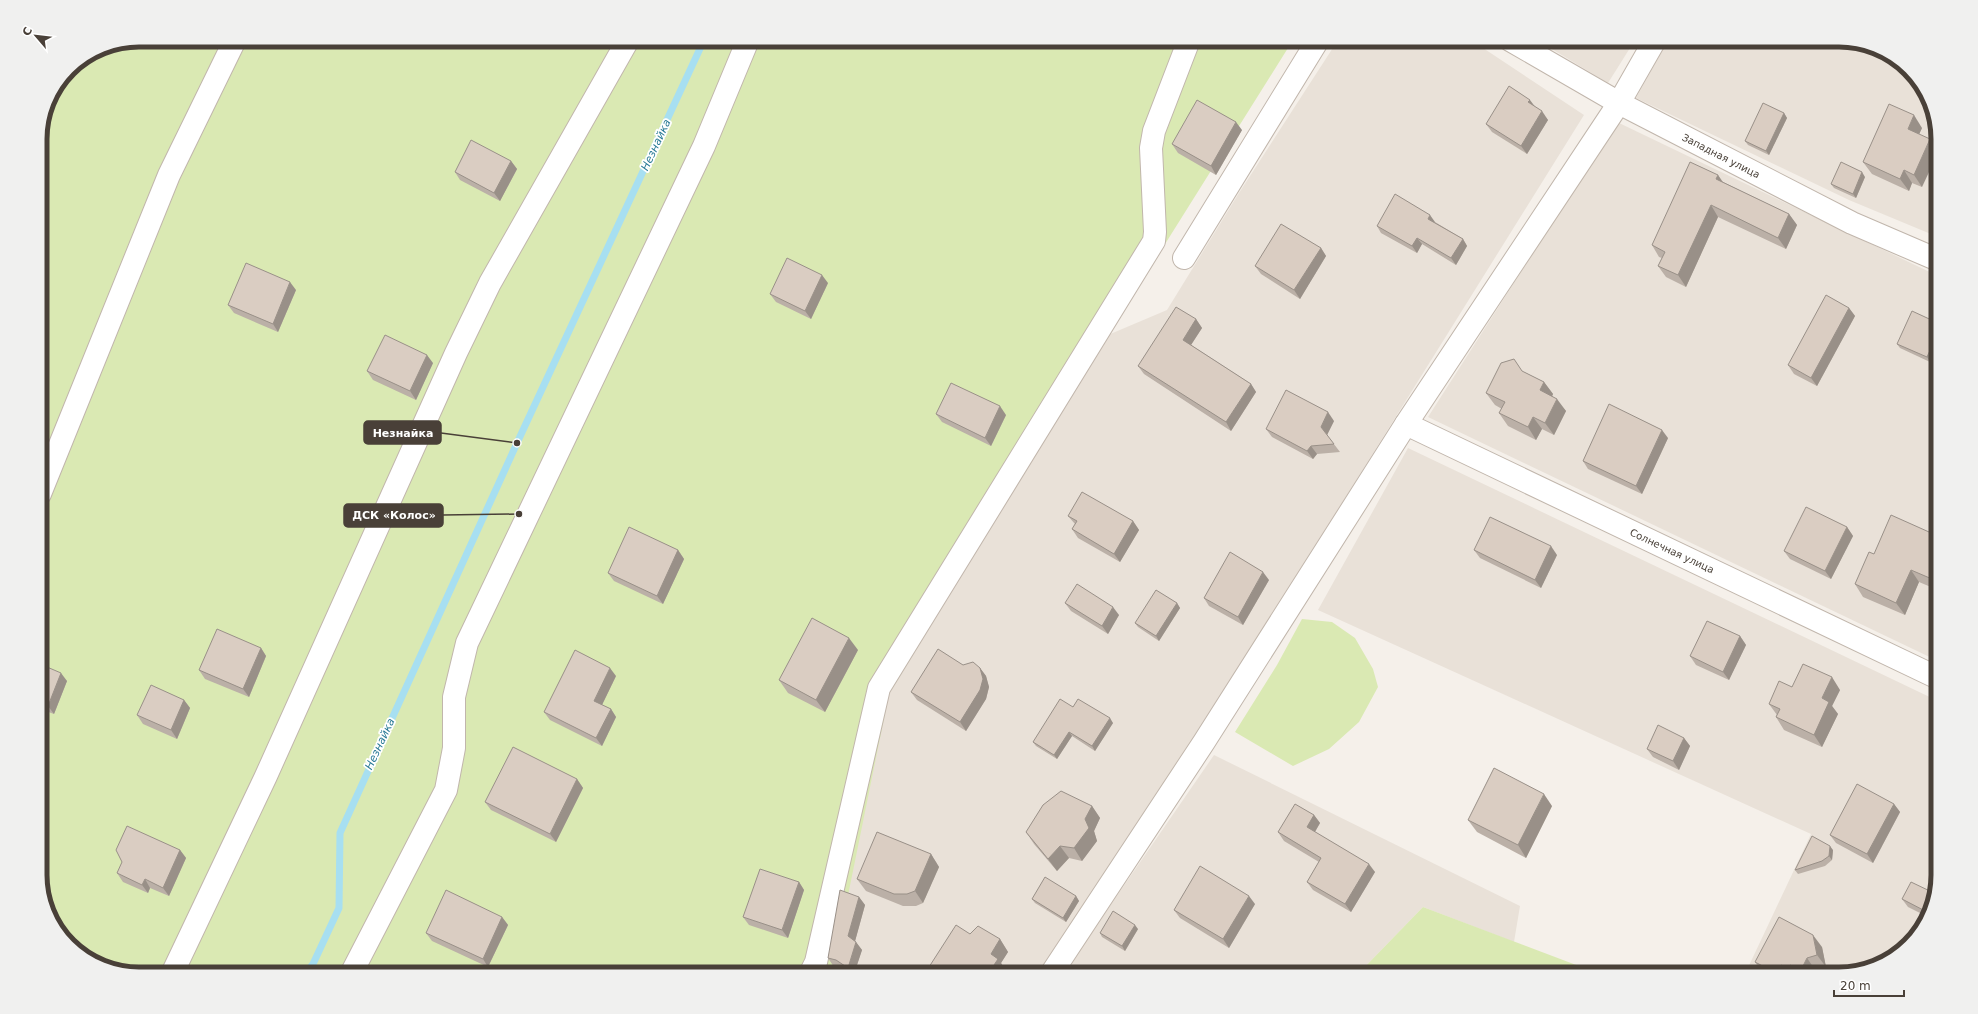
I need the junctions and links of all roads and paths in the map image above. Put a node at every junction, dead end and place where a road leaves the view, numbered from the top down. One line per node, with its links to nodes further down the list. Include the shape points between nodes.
1 (232, 47): 12 (street, via 169,175)
2 (624, 47): 14 (street, via 490,283 266,776)
3 (745, 47): 15 (street, via 704,146 467,643 454,697 454,748 446,790)
4 (1185, 47): 16 (street, via 1154,131 1151,148 1154,241 879,688)
5 (1314, 47): 10 (street)
6 (1522, 47): 8 (street, Западная улица)
7 (1651, 47): 8 (street)
8 (1619, 103): 9 (street, Западная улица, via 1852,223); 11 (street)
9 (1931, 257)
10 (1184, 258)
11 (1406, 424): 13 (street, Солнечная улица); 17 (street, via 1204,742)
12 (47, 477)
13 (1931, 675)
14 (175, 967)
15 (355, 967)
16 (814, 967)
17 (1055, 967)

